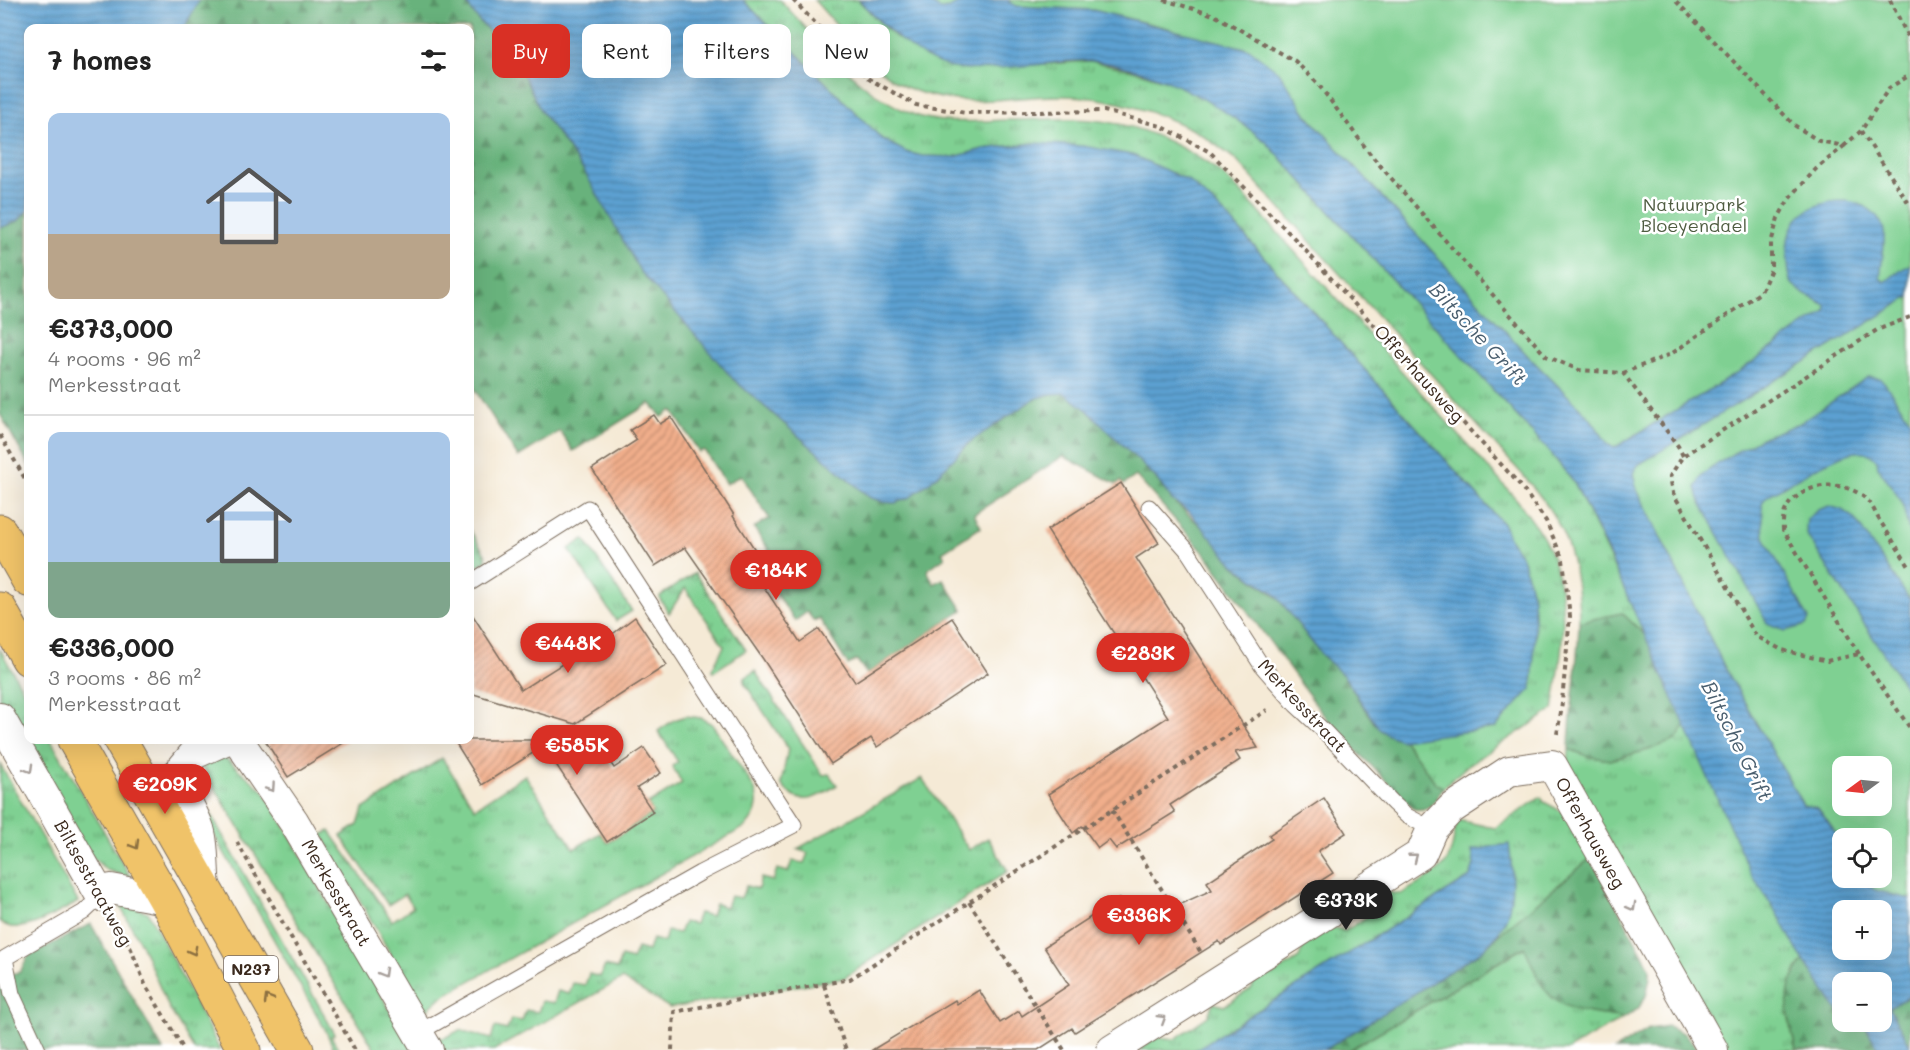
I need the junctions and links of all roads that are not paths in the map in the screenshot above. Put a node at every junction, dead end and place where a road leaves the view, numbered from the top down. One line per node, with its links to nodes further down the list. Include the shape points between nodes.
1 (1149, 507): 12 (lane, Merkesstraat, via 1187,550 1262,666 1296,705 1407,816)
2 (0, 531): 3 (main road)
3 (24, 573)
4 (474, 580): 17 (lane, via 588,508 794,825 700,873 432,1025)
5 (0, 609): 6 (main road)
6 (24, 652)
7 (0, 718): 14 (street, Biltsestraatweg, one-way to 14)
8 (76, 744): 15 (main road, N237, one-way to 15)
9 (122, 744): 13 (main road, N237)
10 (216, 744): 13 (street, via 194,754 179,772 185,801 199,827)
11 (241, 744): 17 (street, Merkesstraat, one-way to 17, via 294,822)
12 (1432, 829): 21 (street, one-way to 12, via 1421,854); 22 (street, Offerhausweg, one-way to 22, via 1451,809 1509,771 1552,765)
13 (205, 888): 20 (main road, N237, one-way to 13)
14 (101, 896): 15 (street, via 111,889); 16 (lane, via 84,912)
15 (165, 900): 19 (main road, N237, one-way to 19)
16 (2, 954): 18 (lane, via 12,994)
17 (423, 1040)
18 (38, 1050)
19 (244, 1050)
20 (297, 1050)
21 (1112, 1050)
22 (1713, 1050)

